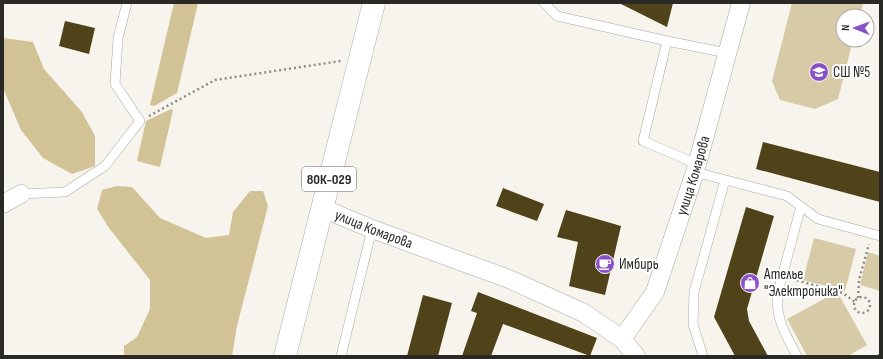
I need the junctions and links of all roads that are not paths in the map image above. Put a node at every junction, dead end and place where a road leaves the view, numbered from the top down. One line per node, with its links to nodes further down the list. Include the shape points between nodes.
1 (127, 3): 9 (lane, via 118,38 115,84 140,121 105,166 65,192)
2 (374, 3): 12 (main road, 80К-029)
3 (544, 3): 5 (lane, via 557,16)
4 (741, 3): 6 (street, улица Комарова)
5 (667, 41): 6 (lane); 7 (lane, via 643,141)
6 (727, 53): 7 (street, улица Комарова)
7 (696, 168): 8 (lane); 15 (street, улица Комарова, via 655,292)
8 (725, 180): 11 (lane, via 787,196); 19 (lane, via 694,292 693,324)
9 (21, 194): 10 (street)
10 (3, 204)
11 (801, 206): 14 (lane, via 818,219); 20 (lane, via 777,299 777,315)
12 (322, 208): 13 (street, улица Комарова); 16 (main road, 80К-029)
13 (372, 229): 15 (street, улица Комарова, via 509,279 584,313); 17 (lane)
14 (876, 235)
15 (622, 339): 18 (street, улица Комарова)
16 (285, 356)
17 (341, 356)
18 (636, 356)
19 (703, 356)
20 (797, 356)

